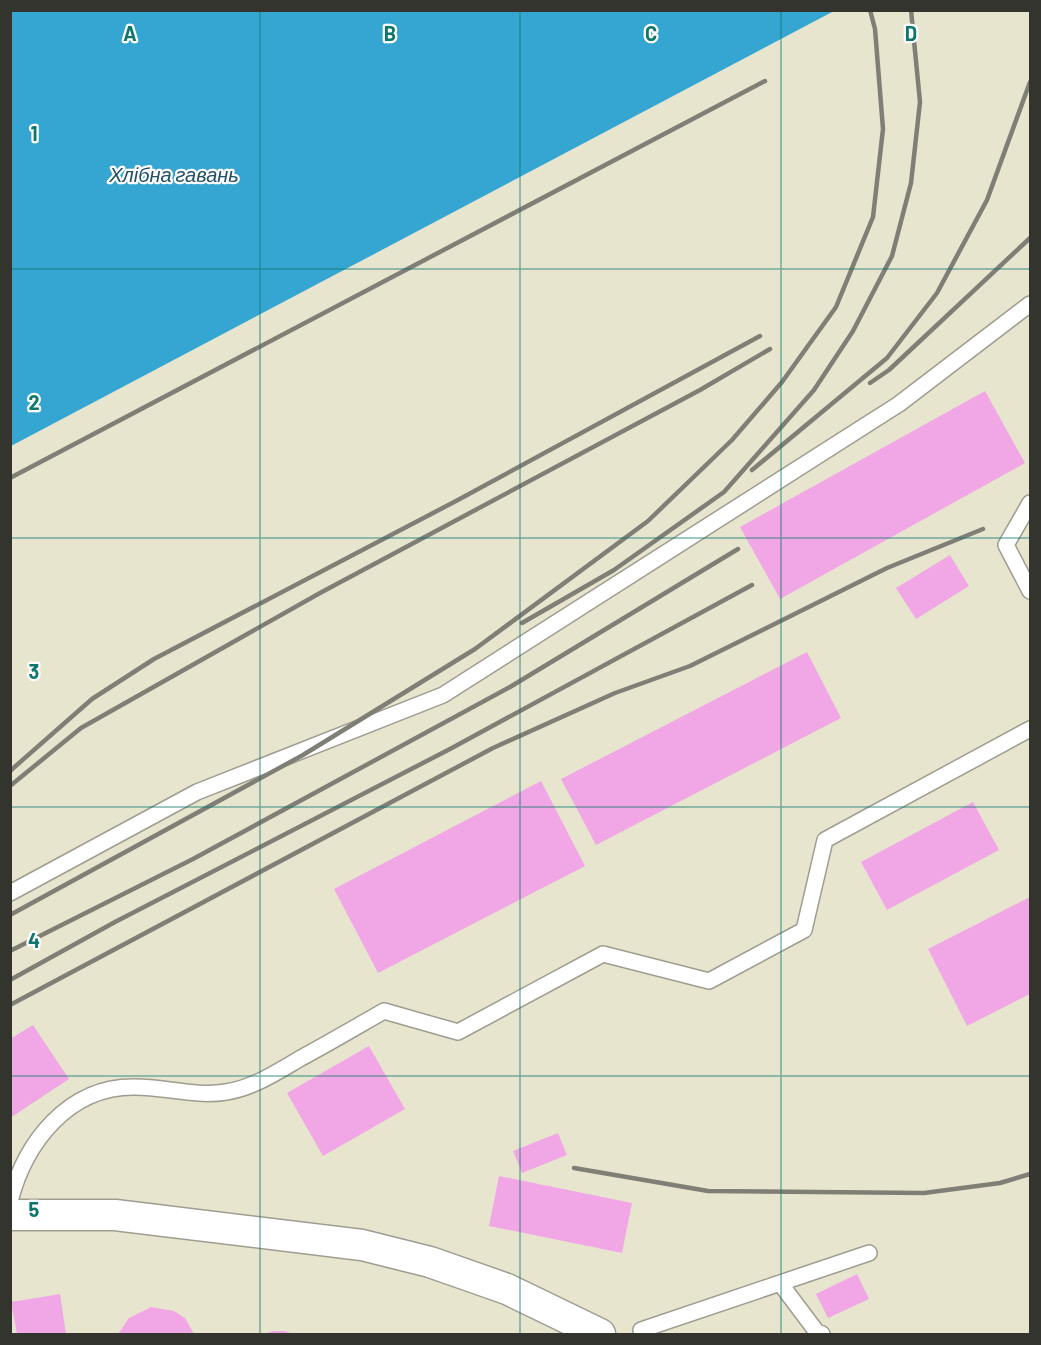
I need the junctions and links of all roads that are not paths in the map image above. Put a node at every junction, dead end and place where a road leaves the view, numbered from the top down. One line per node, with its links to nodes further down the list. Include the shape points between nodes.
1 (1030, 304): 5 (lane, via 899,404 443,695 197,792)
2 (1030, 503): 3 (lane, via 1006,545)
3 (1030, 591)
4 (1030, 729): 6 (lane, via 825,840 804,930 709,981 603,954 458,1032 384,1011 256,1083 226,1092 133,1087 102,1093 76,1103 51,1122 30,1147)
5 (10, 893)
6 (10, 1201)
7 (10, 1215): 11 (street, via 115,1215 362,1245 430,1262 507,1289)
8 (869, 1253): 9 (lane)
9 (780, 1283): 10 (lane); 12 (lane)
10 (641, 1330)
11 (600, 1335)
12 (822, 1335)

